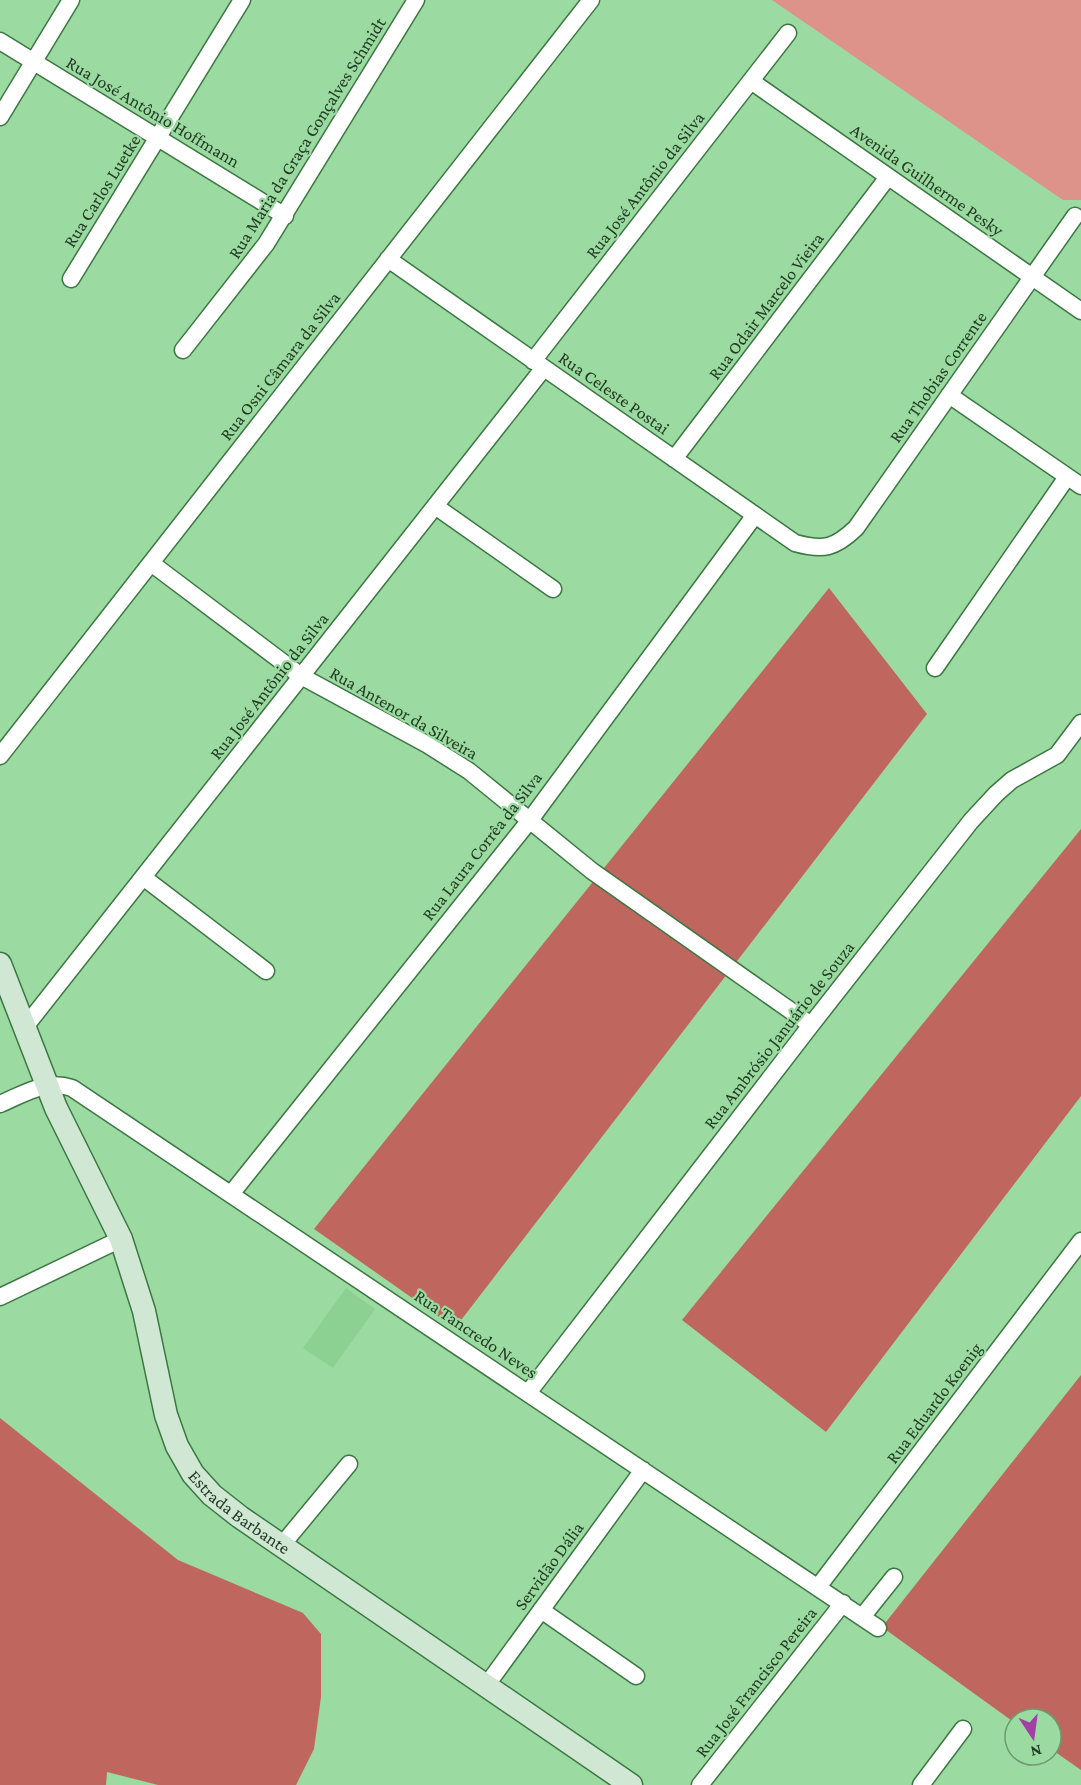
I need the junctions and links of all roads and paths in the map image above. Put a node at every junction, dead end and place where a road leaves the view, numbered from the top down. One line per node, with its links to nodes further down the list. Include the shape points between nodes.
1 (71, 0): 7 (street)
2 (242, 0): 10 (street, Rua Carlos Luetke)
3 (416, 0): 12 (street, Rua Maria da Graça Gonçalves Schmidt)
4 (591, 0): 14 (street, Rua Osni Câmara da Silva)
5 (788, 33): 8 (street, Rua José Antônio da Silva)
6 (0, 41): 7 (street, Rua José Antônio Hoffmann)
7 (33, 62): 9 (street); 10 (street, Rua José Antônio Hoffmann)
8 (751, 81): 11 (street, Avenida Guilherme Pesky); 19 (street, Rua José Antônio da Silva)
9 (0, 117)
10 (157, 138): 12 (street, Rua José Antônio Hoffmann); 16 (street, Rua Carlos Luetke)
11 (888, 177): 15 (street, Avenida Guilherme Pesky); 21 (street, Rua Odair Marcelo Vieira)
12 (285, 216): 18 (street, Rua Maria da Graça Gonçalves Schmidt)
13 (1075, 216): 15 (street, Rua Thobias Corrente)
14 (388, 259): 19 (street, Rua Celeste Postai); 27 (street, Rua Osni Câmara da Silva)
15 (1032, 277): 17 (street, Avenida Guilherme Pesky); 20 (street, Rua Thobias Corrente)
16 (70, 279)
17 (1081, 311)
18 (183, 350)
19 (538, 365): 21 (street, Rua Celeste Postai); 24 (street, Rua José Antônio da Silva)
20 (949, 395): 22 (street); 26 (street, Rua Thobias Corrente, via 856,528 842,541)
21 (674, 459): 25 (street, Rua Celeste Postai)
22 (1067, 477): 23 (street); 29 (street)
23 (1081, 486)
24 (435, 506): 28 (street); 30 (street, Rua José Antônio da Silva)
25 (755, 515): 26 (street, Rua Celeste Postai, via 795,543); 33 (street, Rua Laura Corrêa da Silva)
26 (822, 549)
27 (151, 563): 30 (street, Rua Antenor da Silveira); 32 (street, Rua Osni Câmara da Silva)
28 (554, 588)
29 (935, 668)
30 (301, 676): 33 (street, Rua Antenor da Silveira, via 469,771); 34 (street, Rua José Antônio da Silva)
31 (1081, 723): 37 (street, Rua Ambrósio Januário de Souza, via 1057,755 1012,780 971,821)
32 (0, 756)
33 (530, 820): 37 (street, Rua Antenor da Silveira, via 592,871); 41 (street, Rua Laura Corrêa da Silva)
34 (143, 877): 36 (street); 38 (street, Rua José Antônio da Silva)
35 (0, 964): 38 (main road, Estrada Barbante)
36 (266, 971)
37 (810, 1025): 45 (street, Rua Ambrósio Januário de Souza)
38 (25, 1027): 39 (main road, Estrada Barbante)
39 (47, 1084): 40 (street); 41 (street, Rua Tancredo Neves, via 72,1088); 42 (main road, Estrada Barbante, via 66,1131)
40 (0, 1104)
41 (231, 1194): 45 (street, Rua Tancredo Neves)
42 (121, 1239): 44 (street); 48 (main road, Estrada Barbante, via 177,1446 193,1474 212,1495)
43 (1081, 1242): 50 (street, Rua Eduardo Koenig)
44 (0, 1297)
45 (528, 1393): 47 (street, Rua Tancredo Neves)
46 (349, 1464): 48 (street)
47 (643, 1470): 50 (street, Rua Tancredo Neves); 52 (street, Servidão Dália)
48 (282, 1545): 56 (main road, Estrada Barbante)
49 (894, 1578): 53 (street)
50 (818, 1587): 51 (street, Rua Tancredo Neves)
51 (843, 1603): 53 (street, Rua Tancredo Neves); 59 (street, Rua José Francisco Pereira)
52 (541, 1610): 55 (street); 56 (street, Servidão Dália)
53 (862, 1617): 54 (street, Rua Tancredo Neves)
54 (878, 1628)
55 (636, 1676)
56 (486, 1686): 58 (main road, Estrada Barbante)
57 (963, 1728): 60 (street)
58 (631, 1785)
59 (700, 1785)
60 (921, 1785)

